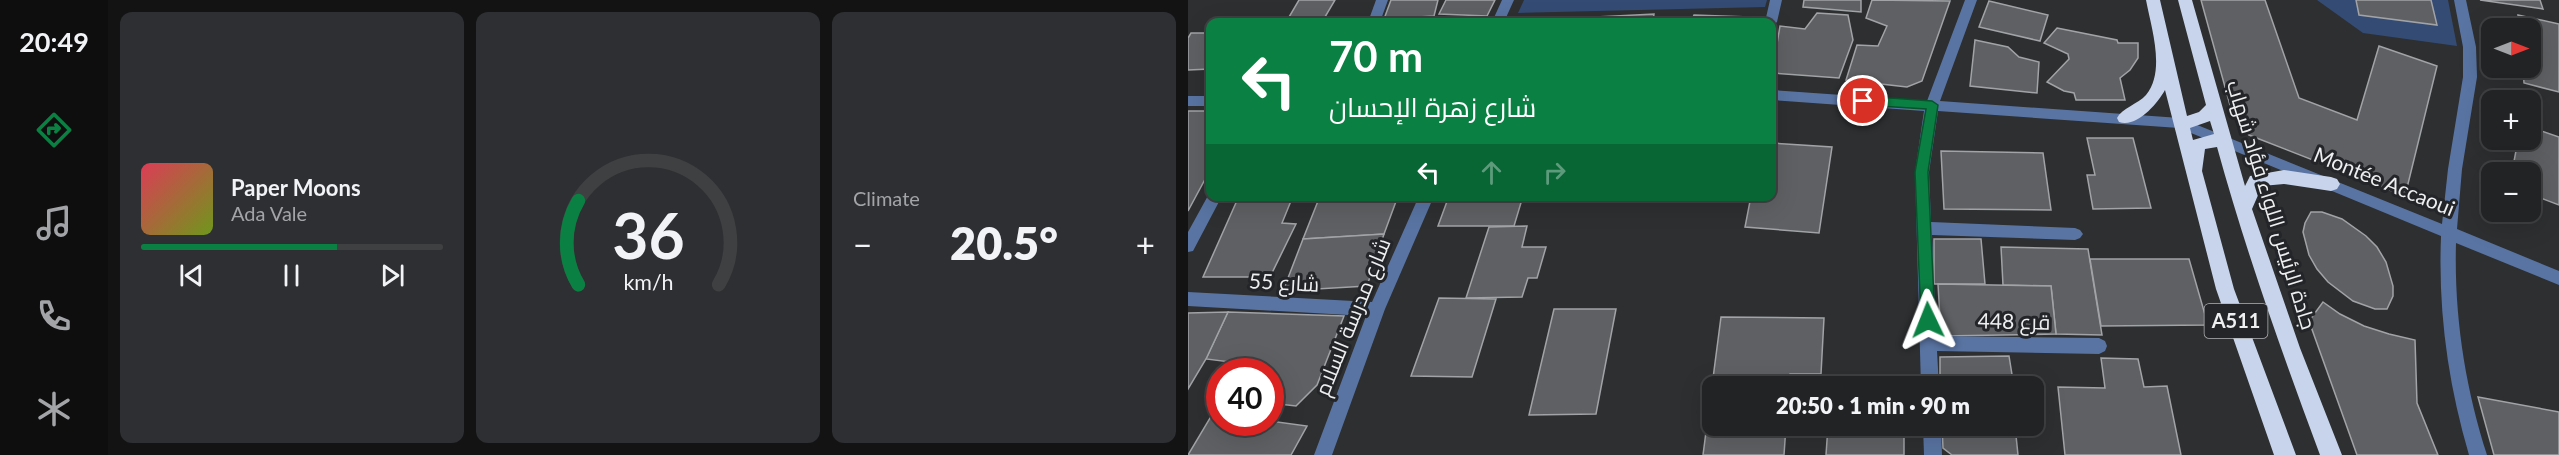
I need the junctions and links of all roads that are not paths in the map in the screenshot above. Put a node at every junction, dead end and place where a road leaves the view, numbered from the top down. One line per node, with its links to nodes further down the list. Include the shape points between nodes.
1 (1382, 0): 8 (street)
2 (1508, 0): 9 (street)
3 (1776, 0): 10 (street)
4 (1971, 0): 15 (street)
5 (2153, 0): 11 (highway, A511)
6 (2185, 0): 16 (highway, جادة الرئيس اللواء فؤاد شهاب / A511)
7 (2460, 0): 26 (street, via 2470,44 2470,76)
8 (1375, 18)
9 (1500, 18)
10 (1772, 18)
11 (2165, 47): 17 (highway, via 2160,84 2154,96 2144,108); 18 (highway, A511)
12 (1776, 95): 15 (street)
13 (1188, 101): 14 (street)
14 (1206, 101)
15 (1932, 105): 17 (street); 25 (street, via 1922,172)
16 (2215, 105): 18 (highway, via 2198,121); 19 (highway, جادة الرئيس اللواء فؤاد شهاب / A511)
17 (2125, 118): 18 (street)
18 (2180, 123): 19 (street, Montée Accaoui); 20 (highway, A511)
19 (2226, 141): 20 (highway, via 2209,140 2198,145 2194,156); 21 (street, Montée Accaoui); 24 (highway, جادة الرئيس اللواء فؤاد شهاب / A511)
20 (2196, 184): 38 (highway, A511, via 2225,289)
21 (2331, 184): 24 (highway, via 2268,177 2256,182); 26 (street, Montée Accaoui)
22 (1212, 201): 28 (street)
23 (1425, 201): 31 (street, شارع مدرسة السلام)
24 (2243, 208): 39 (highway, جادة الرئيس اللواء فؤاد شهاب / A511)
25 (1924, 228): 27 (street); 32 (street)
26 (2449, 231): 29 (street, Montée Accaoui); 40 (street, via 2451,342 2464,411)
27 (2075, 234)
28 (1188, 246)
29 (2559, 278)
30 (1188, 298): 31 (street, شارع 55)
31 (1377, 309): 36 (street, شارع مدرسة السلام)
32 (1929, 343): 33 (street, قرع 448); 34 (street)
33 (2099, 346)
34 (1930, 376)
35 (1932, 436): 37 (street)
36 (1323, 455)
37 (1933, 455)
38 (2285, 455)
39 (2331, 455)
40 (2478, 455)

